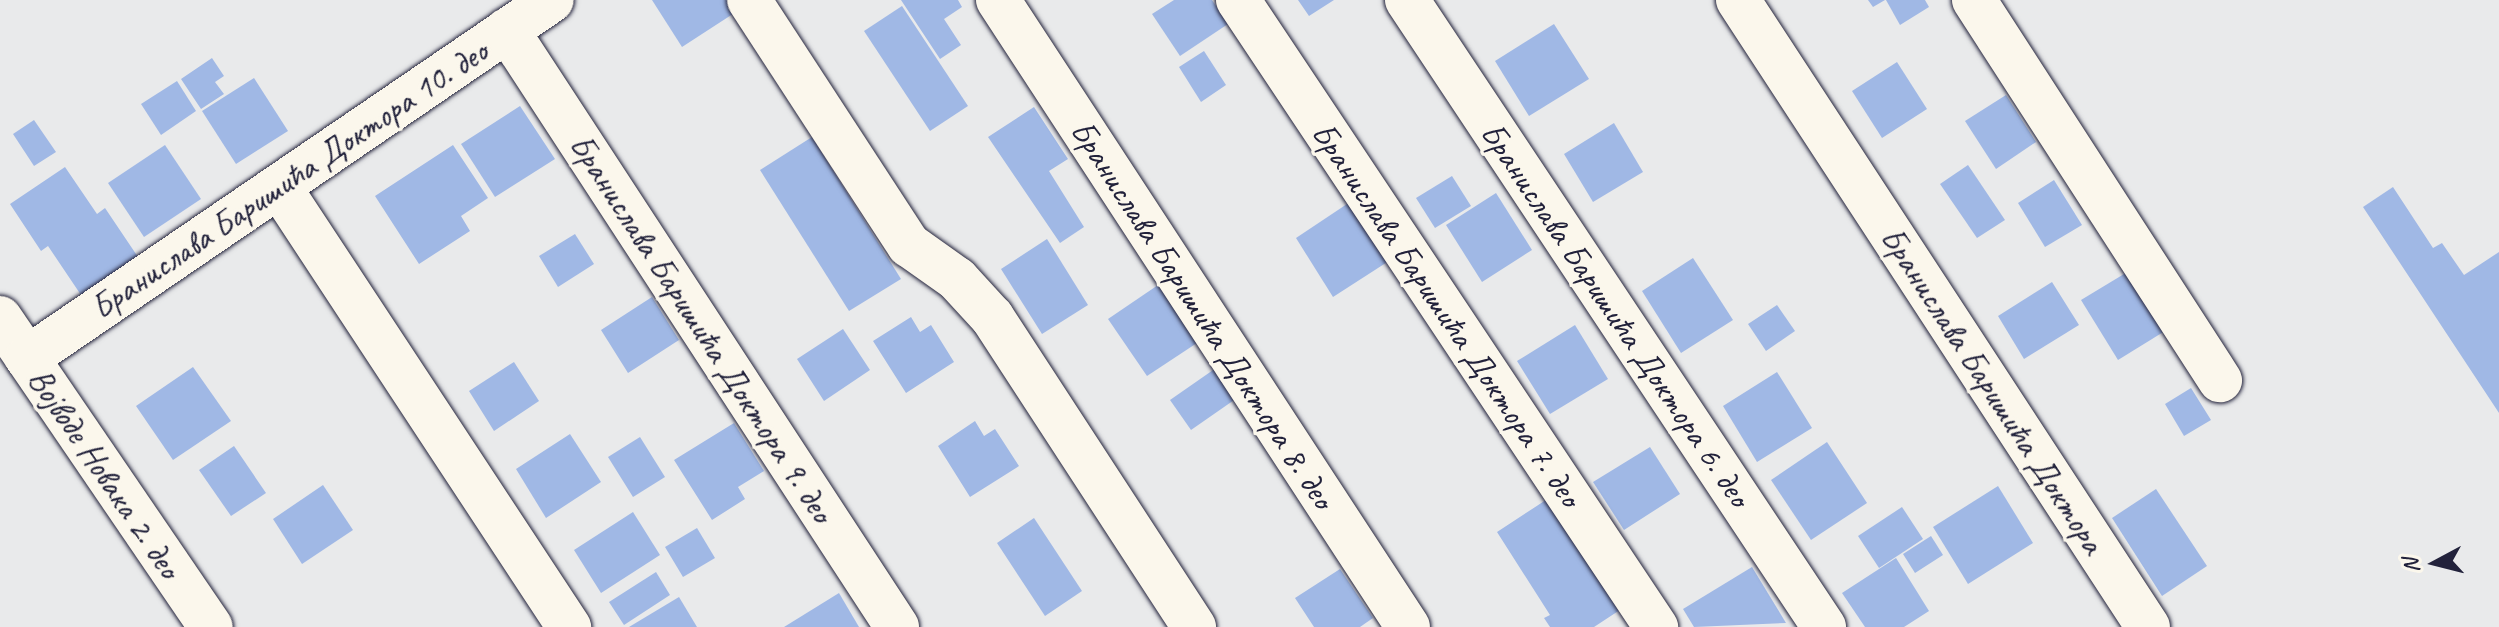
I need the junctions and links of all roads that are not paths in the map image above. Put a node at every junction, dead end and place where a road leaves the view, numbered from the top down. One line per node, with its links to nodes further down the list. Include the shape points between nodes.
1 (552, 0): 8 (street, Бранислава Баришића Доктора 10. део)
2 (749, 0): 16 (street, via 902,236 966,288 992,317)
3 (998, 0): 17 (street, Бранислава Баришића Доктора 8. део)
4 (1238, 0): 18 (street, Бранислава Баришића Доктора 7. део)
5 (1407, 0): 19 (street, Бранислава Баришића Доктора 6. део)
6 (1738, 0): 20 (street, Бранислава Баришића Доктора)
7 (1974, 0): 12 (street)
8 (507, 30): 9 (street, Бранислава Баришића Доктора 10. део); 15 (street, Бранислава Баришића Доктора 9. део)
9 (280, 188): 11 (street, Бранислава Баришића Доктора 10. део); 14 (street)
10 (0, 318): 11 (street, Војводе Новака 2. део)
11 (27, 358): 13 (street, Војводе Новака 2. део)
12 (2220, 380)
13 (211, 627)
14 (569, 627)
15 (897, 627)
16 (1194, 627)
17 (1408, 627)
18 (1656, 627)
19 (1824, 627)
20 (2148, 627)

